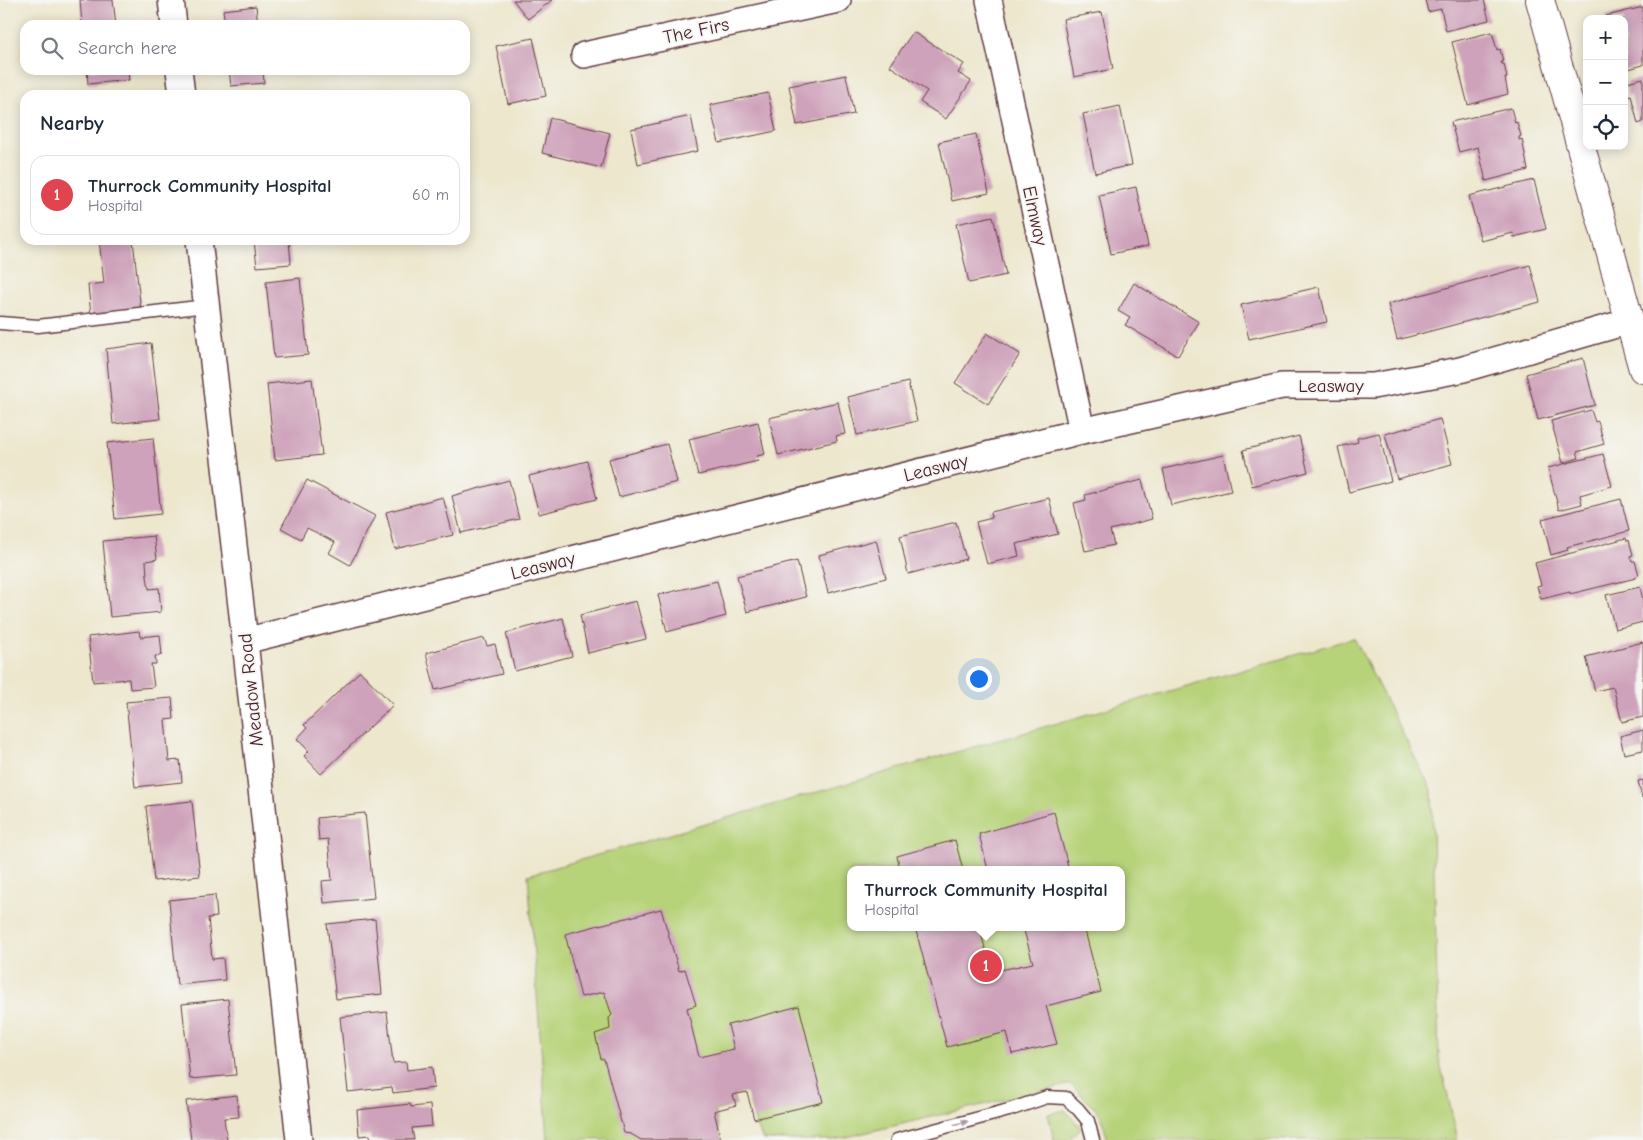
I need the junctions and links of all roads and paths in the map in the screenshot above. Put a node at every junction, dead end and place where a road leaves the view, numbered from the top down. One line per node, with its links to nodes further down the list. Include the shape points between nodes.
1 (171, 0): 5 (street)
2 (838, 0): 6 (street, The Firs)
3 (989, 0): 14 (street, Elmway)
4 (1540, 0): 11 (street)
5 (173, 20)
6 (584, 55)
7 (180, 75): 8 (street)
8 (181, 90)
9 (200, 245): 10 (street, Meadow Road)
10 (206, 306): 12 (lane, via 38,326); 15 (street, Meadow Road)
11 (1630, 321): 13 (street); 14 (street, Leasway, via 1460,370 1374,386 1282,386)
12 (0, 323)
13 (1643, 369)
14 (1082, 431): 15 (street, Leasway)
15 (245, 641): 16 (street, Meadow Road)
16 (299, 1140)
17 (897, 1140): 18 (lane, one-way to 18, via 1047,1097 1066,1098 1078,1108 1088,1121)
18 (1093, 1140)

